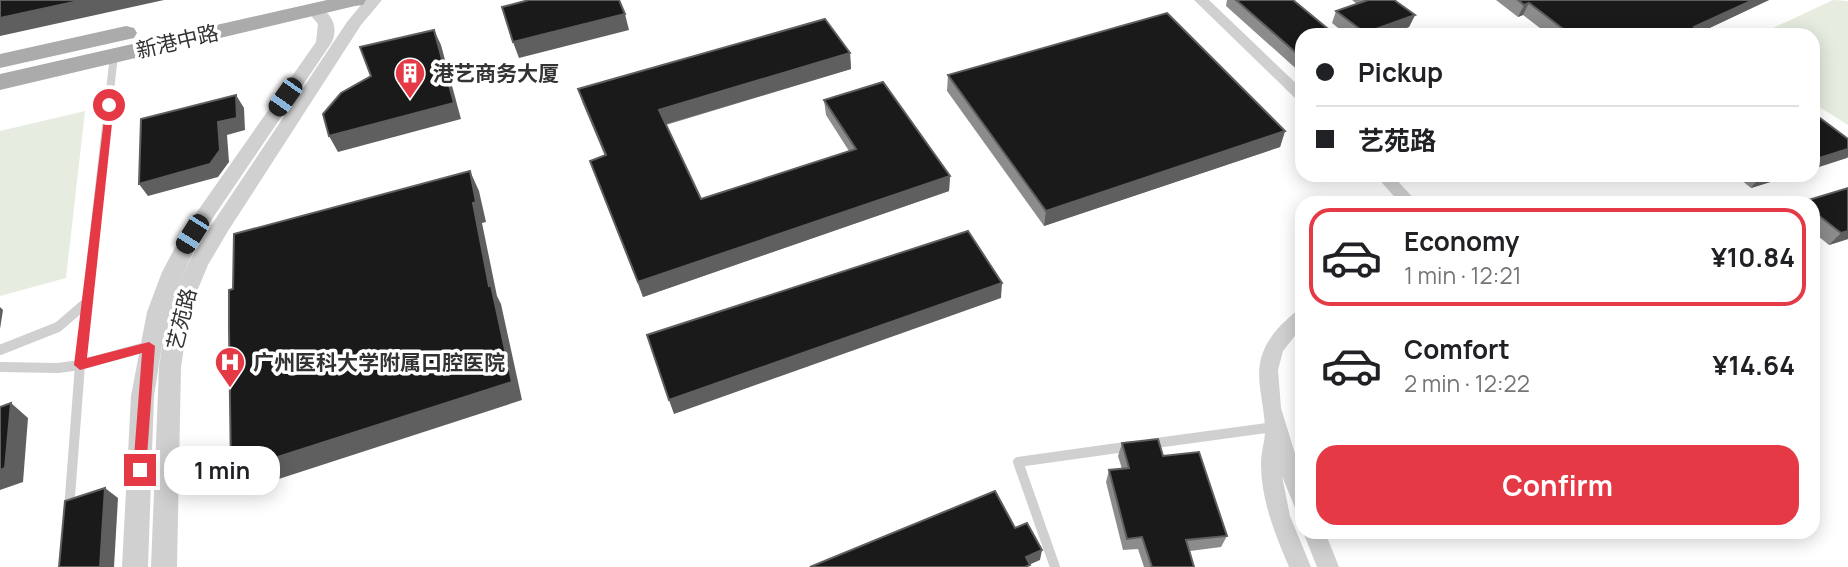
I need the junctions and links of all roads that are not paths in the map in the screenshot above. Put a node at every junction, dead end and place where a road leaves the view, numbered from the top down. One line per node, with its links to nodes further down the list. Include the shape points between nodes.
1 (268, 0): 7 (main road, 新港中路)
2 (355, 0): 5 (main road, 新港中路)
3 (374, 0): 23 (street, 艺苑路, via 247,185 186,287 170,367)
4 (1201, 0): 9 (street)
5 (314, 10): 6 (main road, 新港中路); 14 (street, 艺苑路, via 327,25 324,42 183,249 161,298)
6 (114, 55): 8 (main road, 新港中路); 12 (lane)
7 (0, 61)
8 (0, 82)
9 (1295, 90)
10 (1390, 182): 11 (street)
11 (1403, 196)
12 (87, 302): 15 (lane, via 45,335); 16 (lane)
13 (1295, 324): 18 (street, via 1272,352 1267,373)
14 (149, 346): 16 (lane); 22 (street, 艺苑路)
15 (0, 349)
16 (80, 365): 17 (lane); 20 (lane)
17 (0, 368)
18 (1276, 426): 19 (street); 24 (lane, via 1018,462); 25 (street, via 1270,458 1274,500)
19 (1295, 481)
20 (67, 527)
21 (1317, 539): 26 (street)
22 (135, 567)
23 (164, 567)
24 (1055, 567)
25 (1300, 567)
26 (1328, 567)

